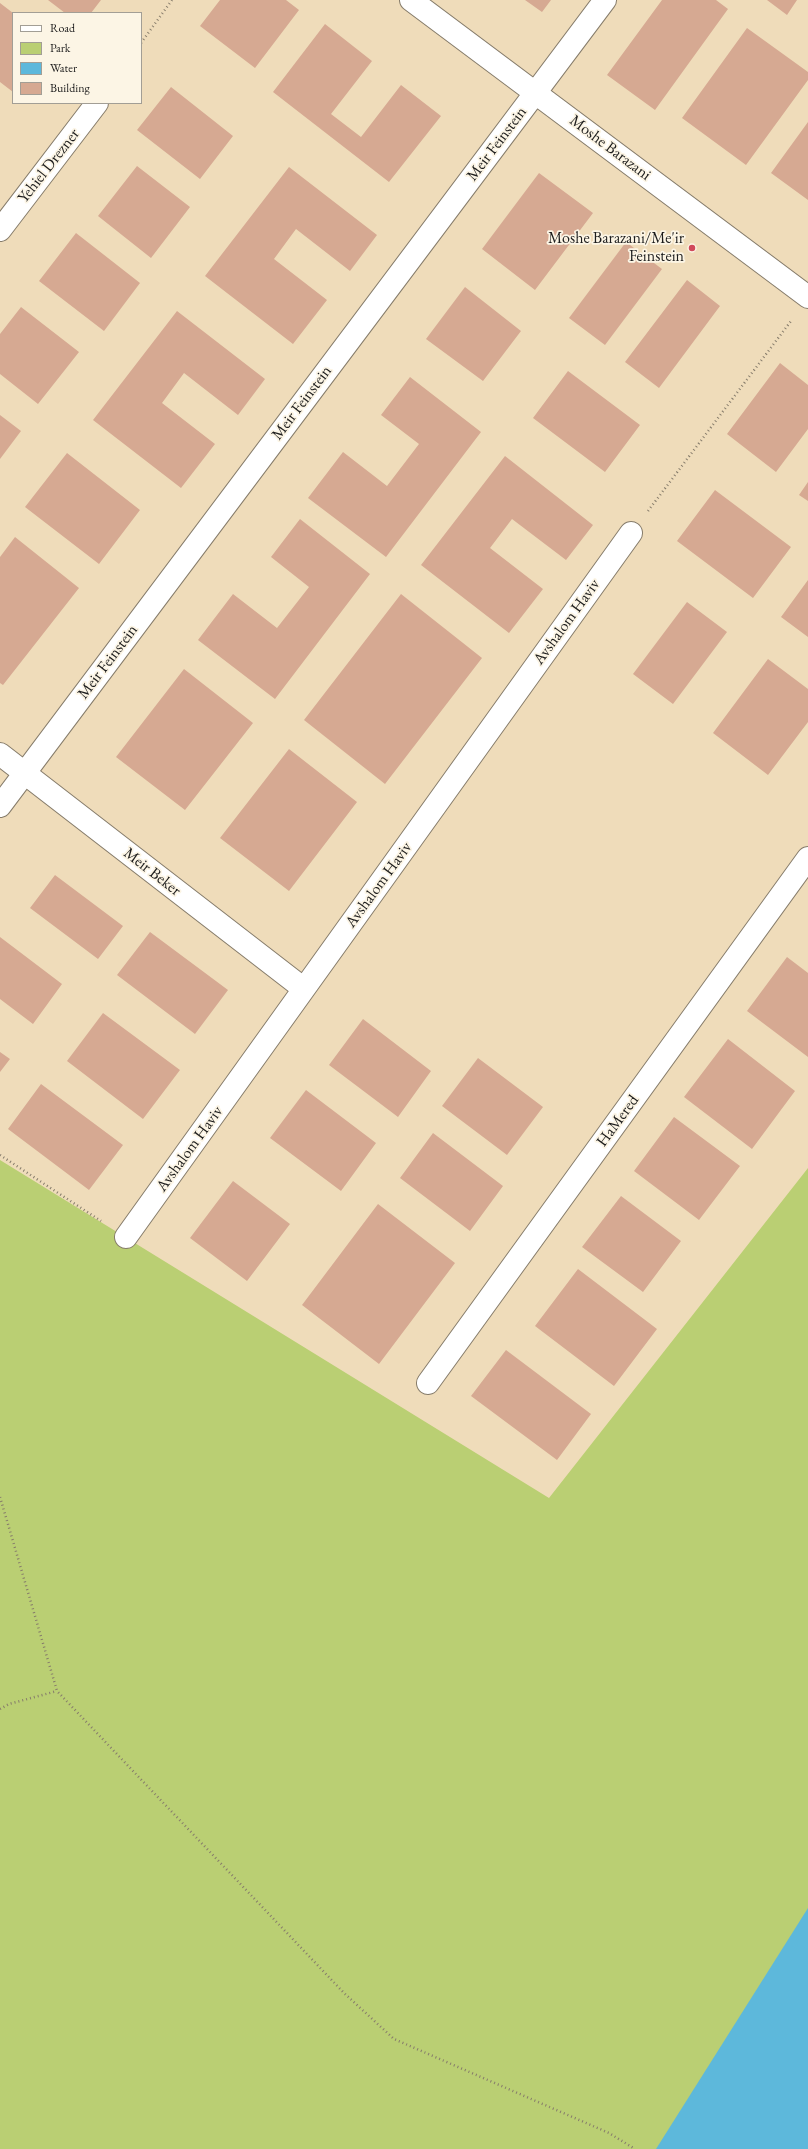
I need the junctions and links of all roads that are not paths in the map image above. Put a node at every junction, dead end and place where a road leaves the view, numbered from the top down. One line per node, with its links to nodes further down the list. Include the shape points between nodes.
1 (411, 0): 3 (street, Moshe Barazani)
2 (605, 0): 3 (street, Meir Feinstein)
3 (535, 93): 6 (street, Moshe Barazani); 9 (street, Meir Feinstein)
4 (96, 104): 5 (street, Yehiel Drezner)
5 (0, 230)
6 (808, 297)
7 (631, 533): 12 (street, Avshalom Haviv)
8 (0, 754): 9 (street, Meir Beker)
9 (25, 773): 10 (street, Meir Feinstein); 12 (street, Meir Beker)
10 (0, 806)
11 (808, 858): 14 (street, HaMered)
12 (304, 989): 13 (street, Avshalom Haviv)
13 (126, 1237)
14 (428, 1383)

